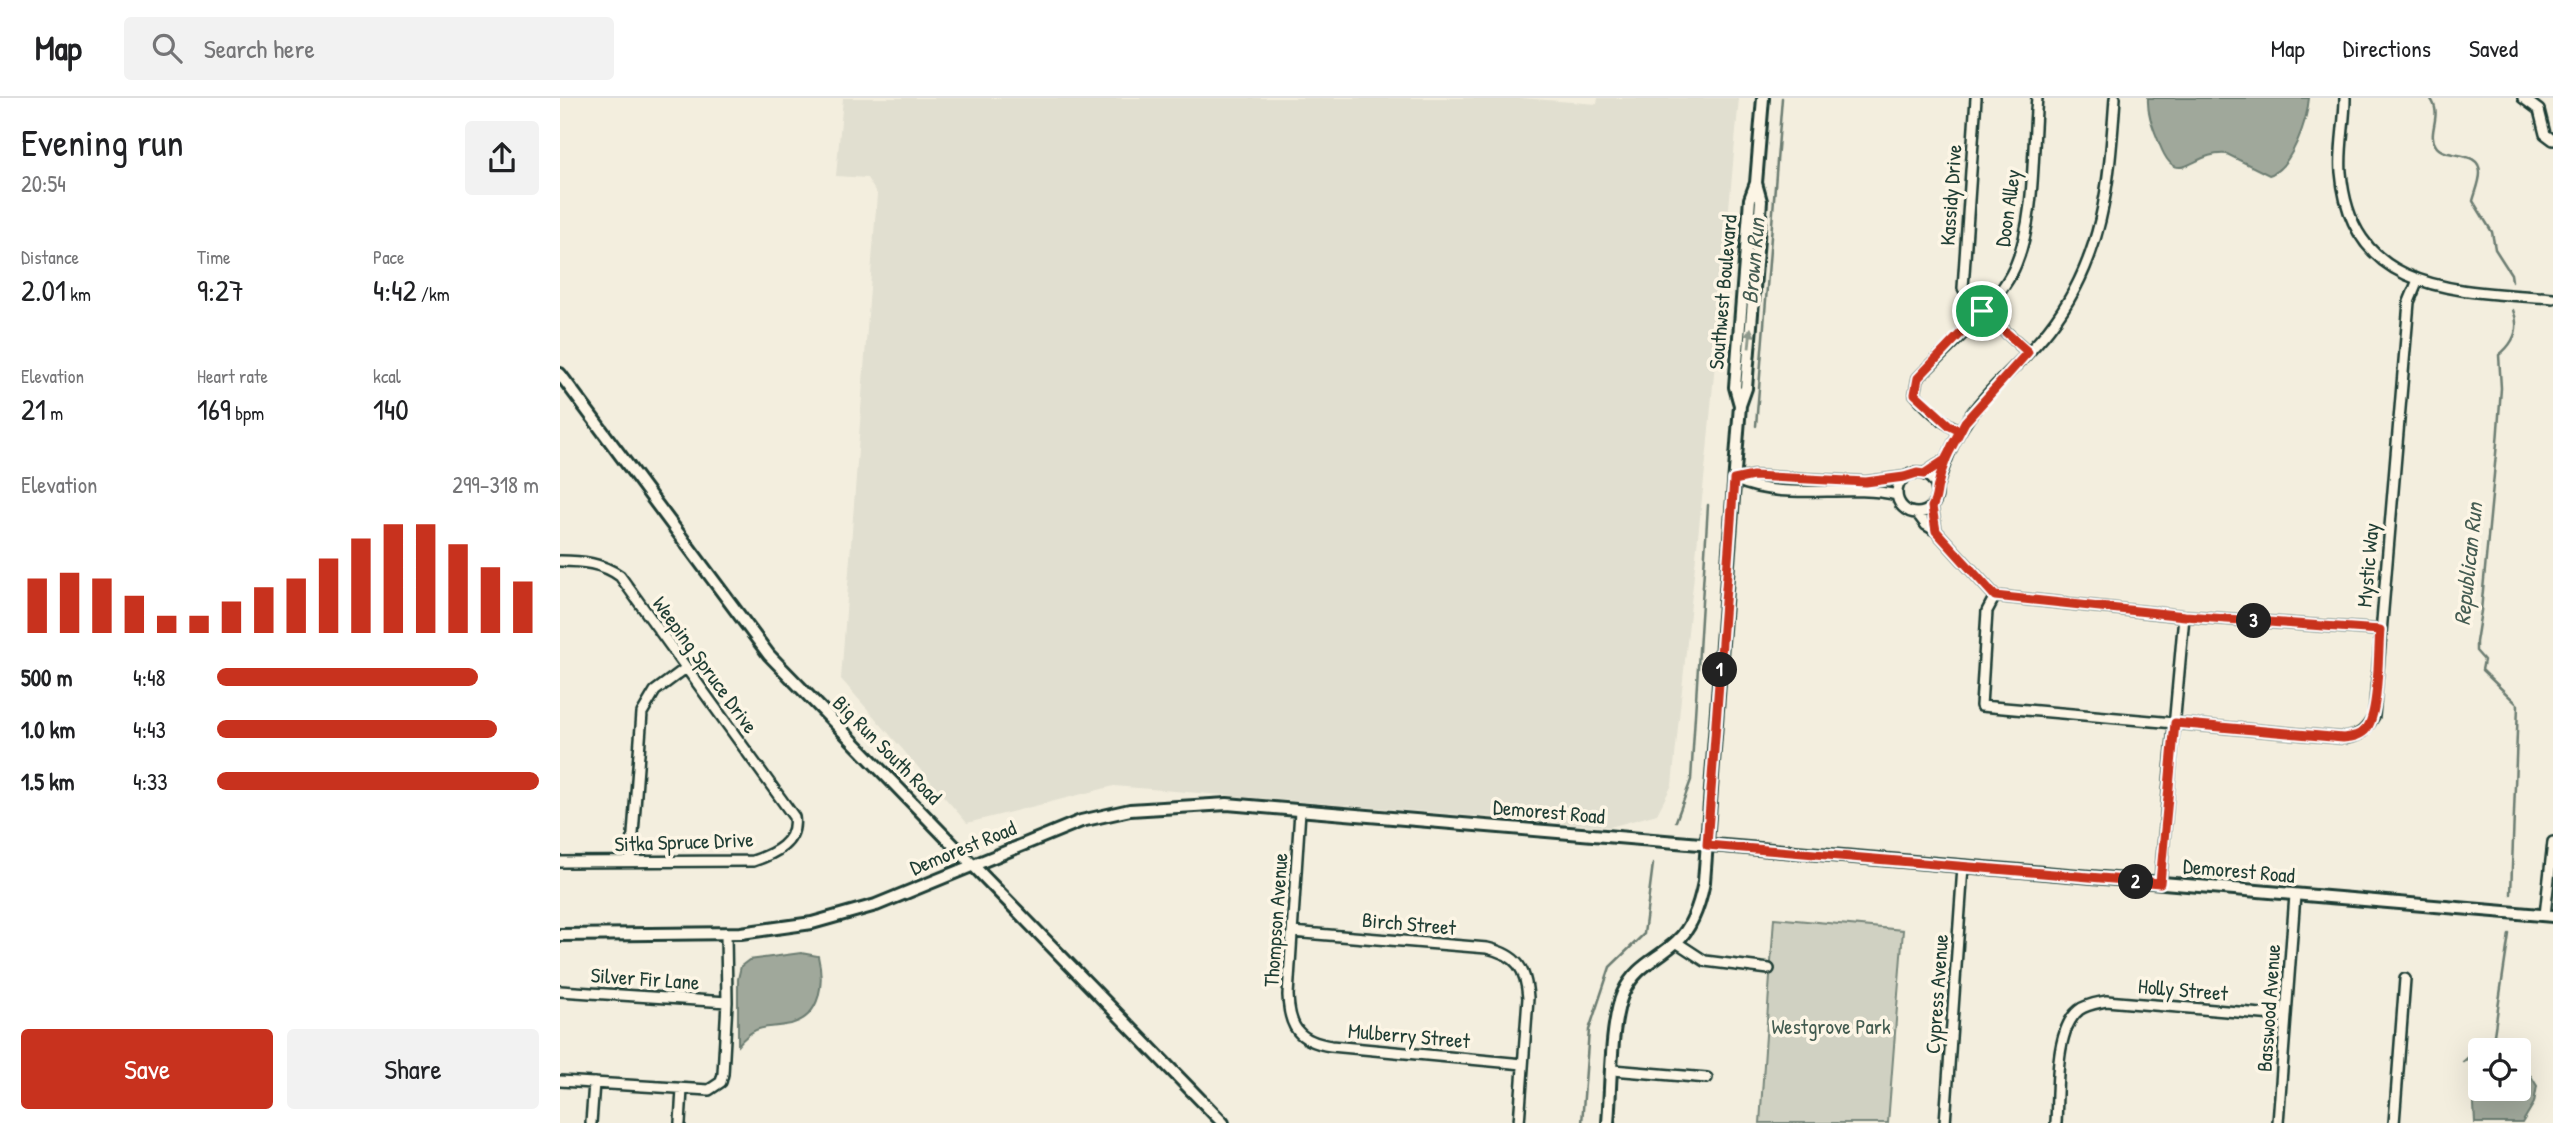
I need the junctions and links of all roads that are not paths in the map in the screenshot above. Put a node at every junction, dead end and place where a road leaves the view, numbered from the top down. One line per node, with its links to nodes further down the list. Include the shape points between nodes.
1 (1763, 98): 18 (street, Southwest Boulevard, via 1735,387 1740,405)
2 (1976, 98): 11 (street, Kassidy Drive, via 1963,274 1969,299)
3 (2037, 98): 11 (street, Doon Alley, via 2024,239 2016,265)
4 (2115, 98): 12 (street, via 2100,227 2072,295)
5 (2345, 98): 9 (street, via 2341,173 2351,217 2378,257)
6 (2523, 98): 7 (street)
7 (2548, 118): 8 (street, via 2545,134)
8 (2553, 140)
9 (2418, 280): 10 (street, via 2451,289); 27 (street, Mystic Way, via 2409,302)
10 (2553, 298)
11 (1982, 311): 12 (street, Kassidy Drive); 14 (street, Doon Alley, via 1915,386 1920,400)
12 (2028, 352): 14 (street)
13 (560, 374): 36 (street, Big Run South Road, via 764,649)
14 (1960, 431): 15 (street)
15 (1945, 460): 16 (street); 19 (street)
16 (1924, 474): 17 (street); 19 (street)
17 (1904, 477): 18 (street, via 1866,482 1753,476); 20 (street)
18 (1734, 480): 20 (street, via 1753,488); 33 (street, Southwest Boulevard)
19 (1937, 488): 21 (street)
20 (1897, 495): 22 (street, via 1902,507)
21 (1932, 507): 22 (street); 23 (street)
22 (1917, 513): 23 (street)
23 (1936, 531): 25 (street)
24 (560, 561): 28 (street, Weeping Spruce Drive, via 590,563 620,576)
25 (1995, 596): 26 (street); 29 (street, Mystic Way, via 1987,611 1980,706)
26 (2185, 616): 27 (street); 29 (street)
27 (2380, 630): 29 (street, Mystic Way, via 2374,716 2355,737)
28 (686, 668): 31 (street, Weeping Spruce Drive, via 794,817); 34 (street, via 655,691 642,713)
29 (2175, 723): 38 (street)
30 (1300, 811): 33 (street, Demorest Road); 36 (street, Demorest Road, via 1227,804 1130,810 1081,821); 41 (street, Thompson Avenue)
31 (795, 827): 34 (street, Sitka Spruce Drive, via 786,844 752,861)
32 (2553, 842): 40 (street)
33 (1707, 845): 37 (street, Demorest Road); 44 (street, Southwest Boulevard, via 1698,905)
34 (631, 861): 35 (street, Sitka Spruce Drive)
35 (560, 862)
36 (974, 865): 42 (street, Demorest Road, via 876,905 811,923); 59 (street, Big Run South Road)
37 (1963, 867): 38 (street, Demorest Road); 62 (street, Cypress Avenue)
38 (2160, 883): 39 (street, Demorest Road)
39 (2295, 895): 40 (street, Demorest Road); 49 (street, Basswood Avenue)
40 (2549, 916)
41 (1293, 932): 50 (street, Thompson Avenue, via 1289,1013); 51 (street, Birch Street, via 1487,948 1507,954 1519,964 1528,998)
42 (726, 933): 43 (street, Demorest Road); 48 (street)
43 (560, 935)
44 (1676, 942): 45 (street, via 1705,961); 52 (street, Southwest Boulevard, via 1647,962 1623,994)
45 (1769, 969)
46 (2404, 979): 65 (street)
47 (560, 991): 48 (street, Silver Fir Lane)
48 (727, 1002): 56 (street, via 720,1082 709,1090)
49 (2286, 1016): 63 (street, Holly Street, via 2106,1001 2091,1004 2067,1025 2061,1044); 64 (street, Basswood Avenue)
50 (1296, 1030): 51 (street, Mulberry Street, via 1320,1045)
51 (1523, 1064): 60 (street)
52 (1613, 1070): 53 (street); 61 (street, Southwest Boulevard)
53 (1707, 1079)
54 (560, 1081): 55 (street)
55 (594, 1083): 56 (street); 57 (street)
56 (682, 1089): 58 (street)
57 (591, 1123)
58 (680, 1123)
59 (1223, 1123)
60 (1519, 1123)
61 (1608, 1123)
62 (1945, 1123)
63 (2056, 1123)
64 (2278, 1123)
65 (2394, 1123)

